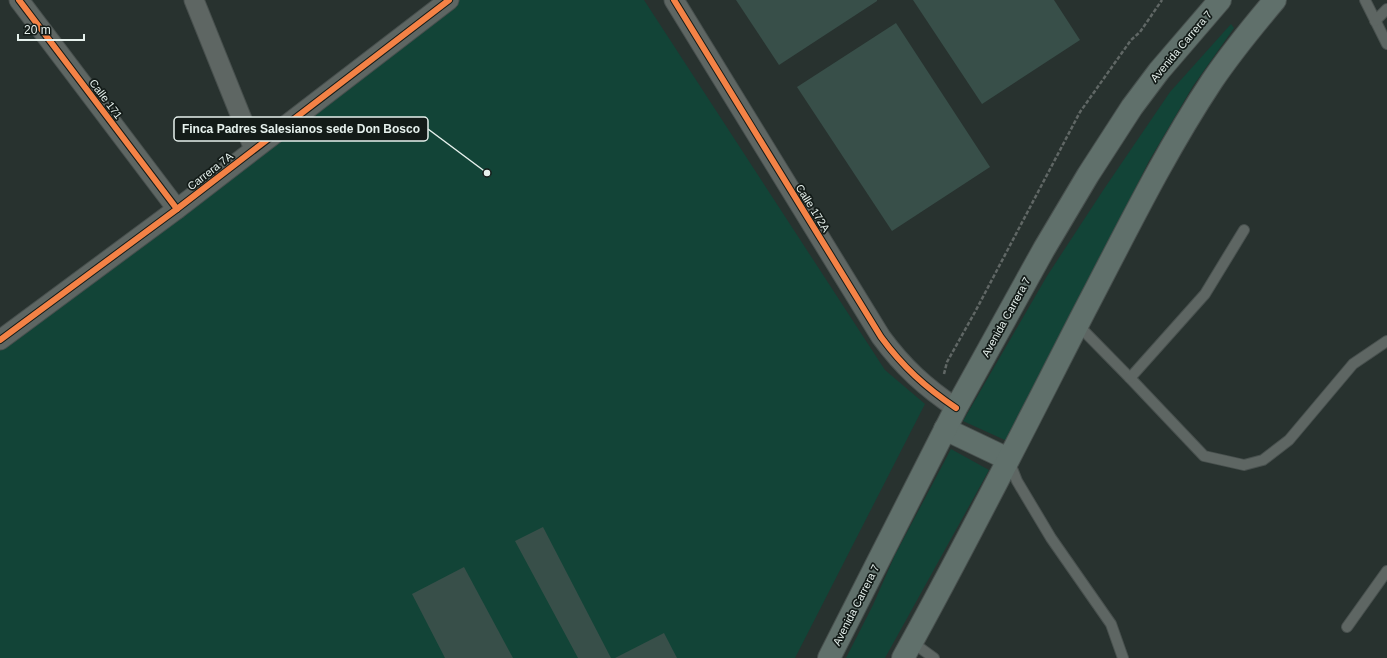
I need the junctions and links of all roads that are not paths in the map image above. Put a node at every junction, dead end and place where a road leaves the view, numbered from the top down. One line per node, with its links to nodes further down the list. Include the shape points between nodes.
1 (19, 0): 12 (street, Calle 171)
2 (194, 0): 11 (street)
3 (449, 0): 11 (street, Carrera 7A)
4 (674, 0): 18 (street, Calle 172A, via 881,337 908,370)
5 (1220, 0): 18 (main road, Avenida Carrera 7, via 1159,71 1132,107 1044,249)
6 (1275, 0): 14 (main road, via 1212,81 1180,132)
7 (1365, 0): 9 (lane)
8 (1387, 9): 9 (lane)
9 (1375, 21): 10 (lane)
10 (1387, 44)
11 (254, 149): 12 (street, Carrera 7A)
12 (177, 209): 15 (street, Carrera 7A)
13 (1244, 230): 17 (lane, via 1205,294)
14 (1078, 325): 17 (lane); 20 (main road)
15 (0, 340)
16 (1387, 341): 17 (lane, via 1354,364 1289,440 1263,460 1244,465 1204,456)
17 (1130, 378)
18 (956, 408): 19 (main road, Avenida Carrera 7)
19 (945, 429): 20 (main road); 24 (main road, Avenida Carrera 7)
20 (1008, 459): 23 (main road); 26 (lane, via 1017,481 1051,538 1111,624)
21 (1387, 571): 22 (lane)
22 (1347, 627)
23 (908, 650): 25 (lane)
24 (829, 658)
25 (934, 658)
26 (1123, 658)

